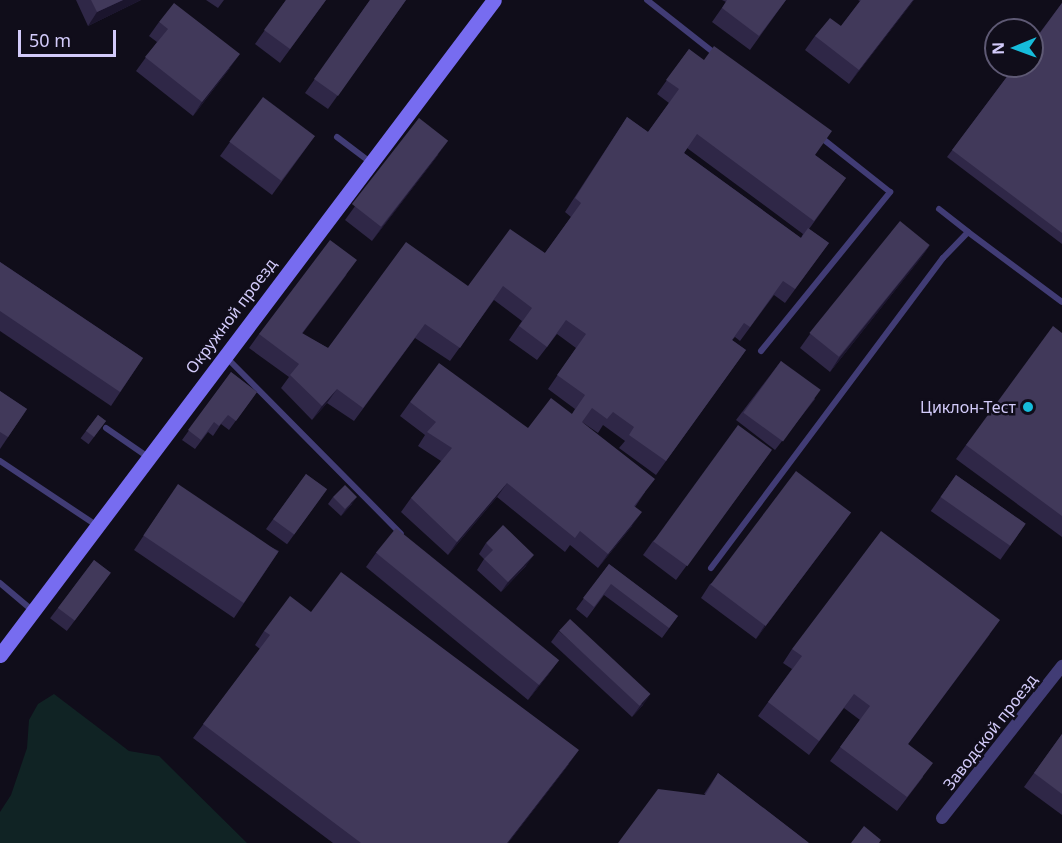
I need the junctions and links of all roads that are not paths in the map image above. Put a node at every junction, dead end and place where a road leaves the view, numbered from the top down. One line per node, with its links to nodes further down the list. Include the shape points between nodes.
1 (494, 0): 6 (street, Окружной проезд)
2 (646, 0): 3 (lane)
3 (721, 59)
4 (815, 133): 10 (lane, via 890,192)
5 (337, 137): 6 (lane)
6 (369, 161): 11 (street, Окружной проезд)
7 (939, 209): 8 (lane)
8 (968, 232): 9 (lane); 17 (lane, via 943,258)
9 (1062, 302)
10 (762, 351)
11 (224, 355): 13 (street, Окружной проезд); 16 (lane)
12 (106, 428): 13 (lane)
13 (148, 457): 15 (street, Окружной проезд)
14 (0, 461): 15 (lane)
15 (97, 525): 19 (street, Окружной проезд)
16 (405, 538)
17 (711, 568)
18 (0, 583): 19 (lane)
19 (33, 611): 20 (street, Окружной проезд)
20 (0, 655)
21 (1062, 666): 22 (street, Заводской проезд)
22 (942, 818)

